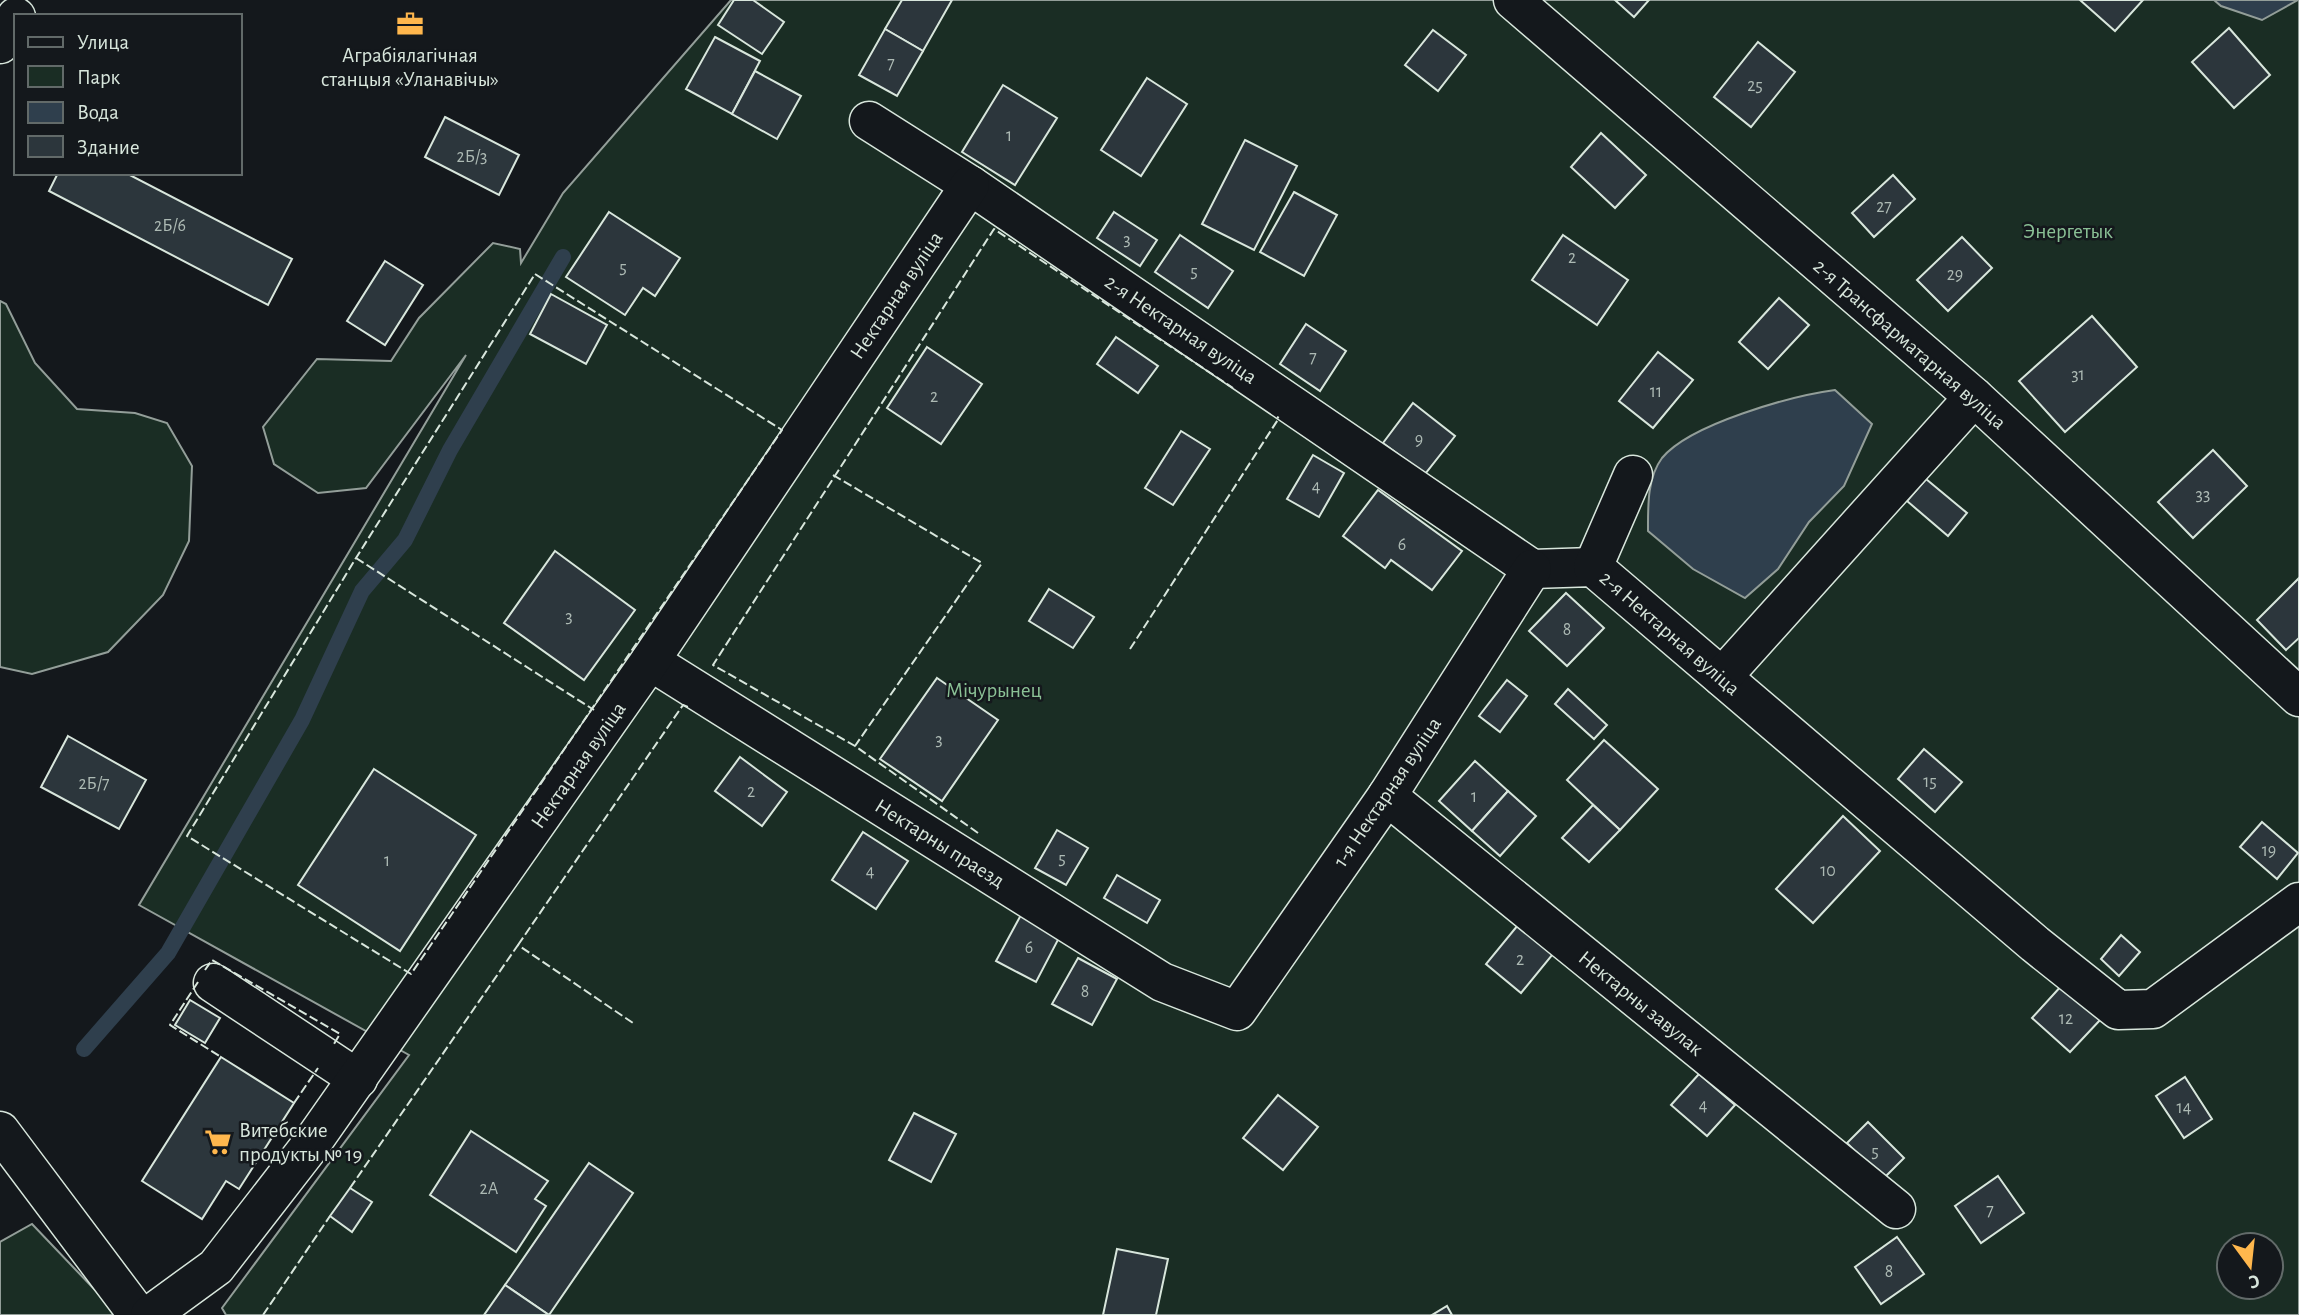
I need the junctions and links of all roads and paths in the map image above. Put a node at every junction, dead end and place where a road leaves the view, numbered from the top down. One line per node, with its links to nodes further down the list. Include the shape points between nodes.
1 (1513, 0): 6 (street, 2-я Трансфарматарная вуліца)
2 (14, 20): 3 (street)
3 (0, 44)
4 (869, 121): 5 (street, 2-я Нектарная вуліца)
5 (970, 185): 9 (street, 2-я Нектарная вуліца); 10 (street, Нектарная вуліца)
6 (1974, 397): 11 (street); 12 (street, 2-я Трансфарматарная вуліца)
7 (1633, 475): 8 (street)
8 (1593, 567): 9 (street, 2-я Нектарная вуліца); 11 (street, 2-я Нектарная вуліца)
9 (1532, 569): 13 (street, 1-я Нектарная вуліца)
10 (650, 661): 16 (street, Нектарны праезд, via 1162,982); 17 (street, Нектарная вуліца)
11 (1722, 677): 14 (street, 2-я Нектарная вуліца, via 2118,1010 2153,1009)
12 (2299, 697)
13 (1387, 796): 16 (street, 1-я Нектарная вуліца); 19 (street, Нектарны завулак)
14 (2299, 902)
15 (213, 983): 17 (street)
16 (1237, 1011)
17 (358, 1079): 21 (street, Нектарная вуліца, via 216,1267)
18 (0, 1131): 20 (street)
19 (1896, 1209)
20 (138, 1315)
21 (150, 1315)

